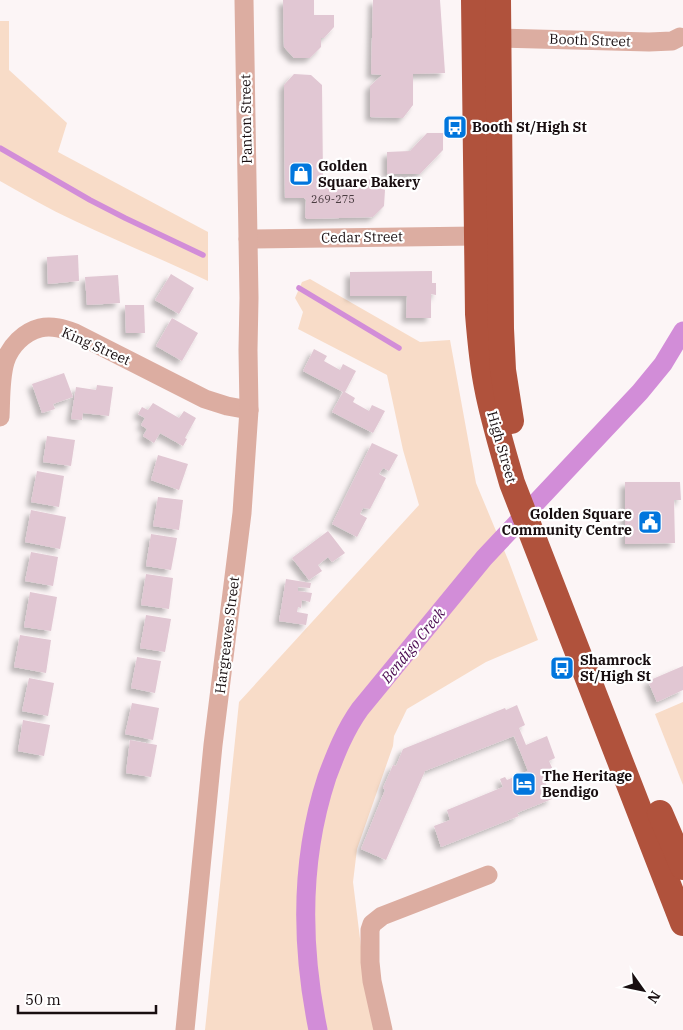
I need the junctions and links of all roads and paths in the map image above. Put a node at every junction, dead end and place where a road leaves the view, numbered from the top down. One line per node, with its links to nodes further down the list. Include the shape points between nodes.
1 (244, 0): 7 (street, Panton Street)
2 (474, 0): 6 (highway, High Street)
3 (498, 0): 5 (highway, High Street)
4 (680, 37): 5 (street, Booth Street, via 672,41 649,42)
5 (498, 38): 6 (highway, High Street)
6 (488, 236): 7 (street, Cedar Street); 10 (highway, High Street, via 519,477)
7 (248, 239): 8 (street, Hargreaves Street)
8 (249, 410): 9 (street, King Street, via 205,399 75,333 51,327 28,333 11,350 3,372); 14 (street, Hargreaves Street, via 242,513 213,745)
9 (0, 417)
10 (541, 534): 11 (highway, High Street); 13 (highway, High Street)
11 (683, 867)
12 (488, 875): 15 (street, via 382,916 372,924 370,962)
13 (683, 923)
14 (185, 1030)
15 (383, 1030)

